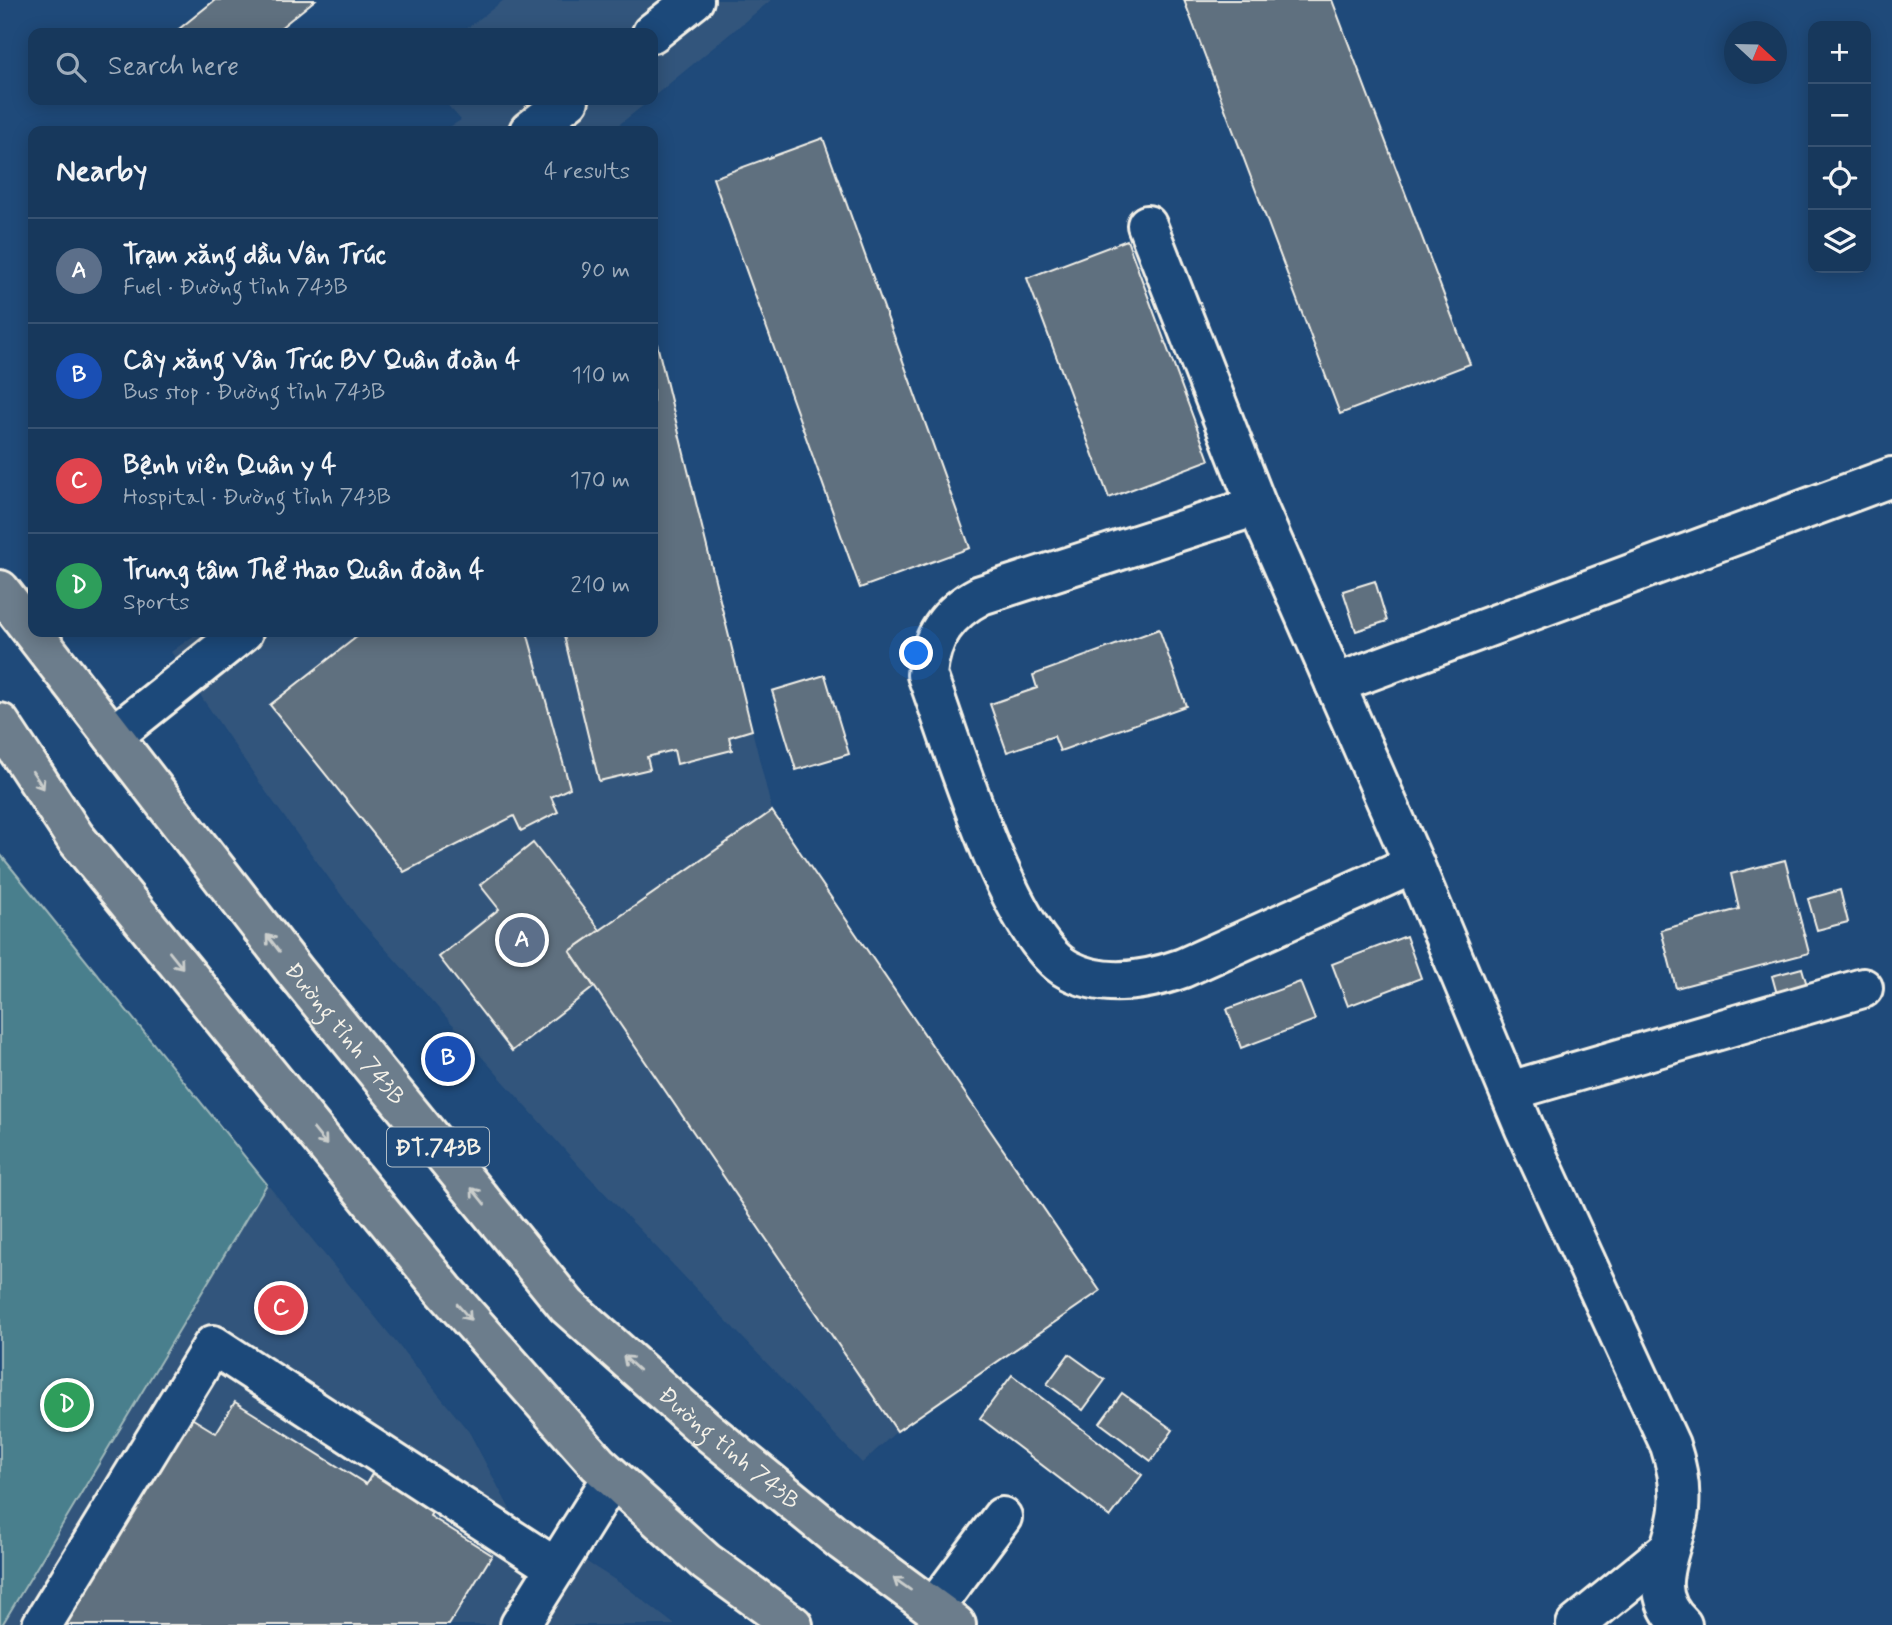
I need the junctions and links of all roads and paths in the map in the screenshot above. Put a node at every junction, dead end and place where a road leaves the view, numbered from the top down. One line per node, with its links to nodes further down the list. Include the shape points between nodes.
1 (694, 0): 2 (lane)
2 (658, 28)
3 (563, 105): 4 (lane)
4 (535, 126)
5 (1147, 225): 7 (lane)
6 (1892, 477): 12 (lane)
7 (1257, 506): 12 (lane); 15 (lane, via 981,595 965,603 940,628 928,658 927,675 1012,900 1041,944 1068,969 1104,980 1143,980 1183,968)
8 (0, 590): 9 (main road, Đường tỉnh 743B / ĐT.743B)
9 (28, 626)
10 (36, 637): 14 (main road, Đường tỉnh 743B / ĐT.743B)
11 (237, 637): 14 (lane)
12 (1335, 684): 15 (lane)
13 (0, 723): 18 (main road, ĐT.743B, one-way to 18, via 75,837 444,1290)
14 (113, 736): 22 (main road, Đường tỉnh 743B / ĐT.743B, one-way to 14, via 842,1541 725,1446 567,1306 297,974)
15 (1414, 864): 17 (lane)
16 (1863, 988): 17 (lane)
17 (1510, 1091): 20 (lane, via 1678,1467 1679,1512)
18 (612, 1478): 21 (lane); 25 (main road, ĐT.743B, via 706,1562)
19 (1002, 1517): 22 (lane)
20 (1668, 1550): 26 (lane); 27 (lane, via 1662,1588)
21 (556, 1568): 23 (lane, via 213,1345); 24 (lane)
22 (946, 1616)
23 (42, 1625)
24 (520, 1625)
25 (793, 1625)
26 (1576, 1625)
27 (1682, 1625)

